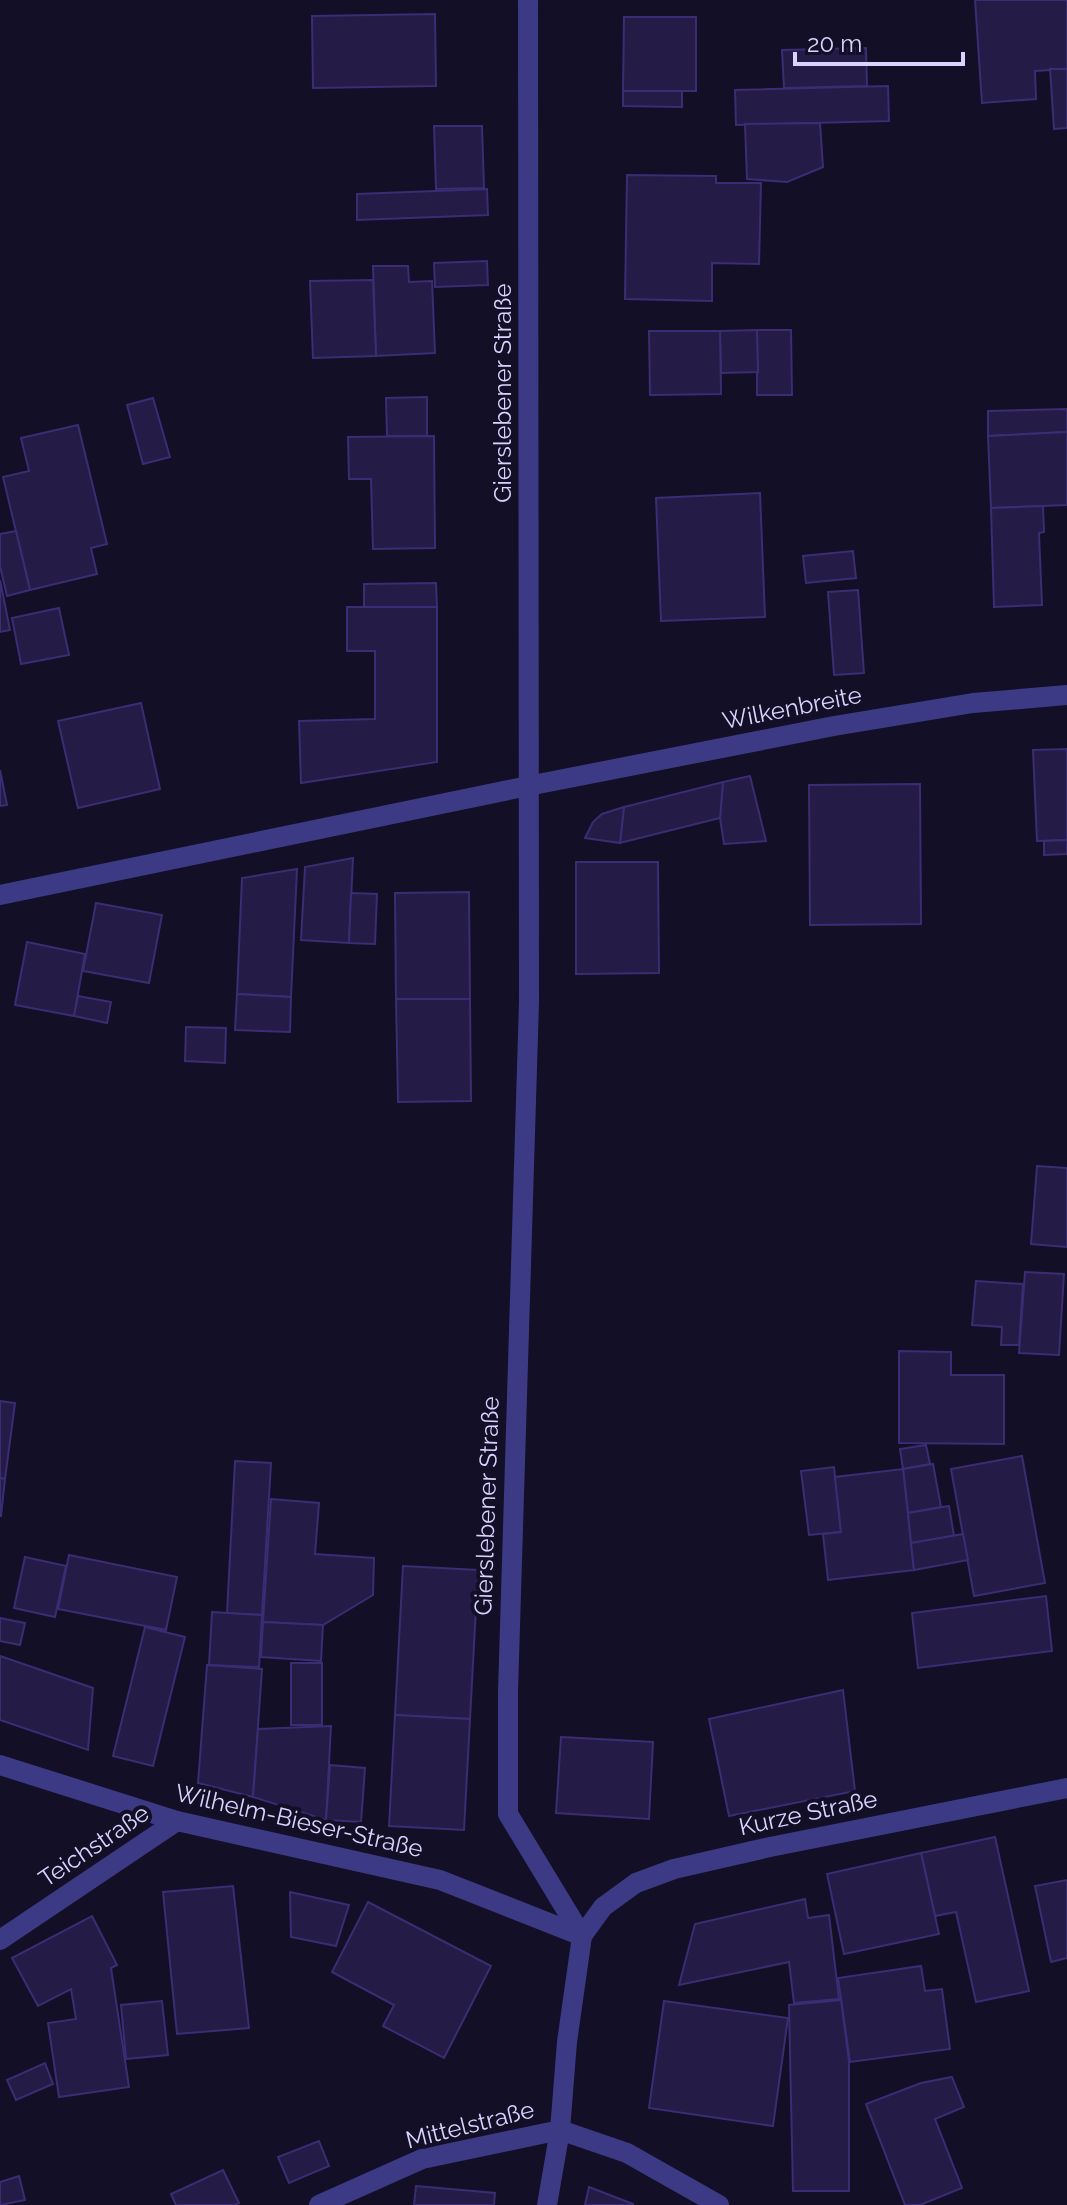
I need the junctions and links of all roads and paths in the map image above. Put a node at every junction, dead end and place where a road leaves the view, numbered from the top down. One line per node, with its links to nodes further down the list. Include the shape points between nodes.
1 (528, 0): 3 (street, Gierslebener Straße)
2 (1067, 695): 3 (street, Wilkenbreite, via 973,703 834,726)
3 (528, 786): 4 (street); 8 (street, Gierslebener Straße, via 529,1002 508,1814)
4 (0, 895)
5 (0, 1765): 7 (street, Wilhelm-Bieser-Straße)
6 (1067, 1788): 8 (street, Kurze Straße, via 674,1869 636,1883 603,1907)
7 (177, 1821): 8 (street, Wilhelm-Bieser-Straße, via 440,1880); 9 (street, Teichstraße)
8 (582, 1936): 10 (street)
9 (0, 1940)
10 (560, 2130): 11 (street, Mittelstraße, via 422,2159); 12 (street); 13 (street, Mittelstraße, via 627,2153)
11 (319, 2205)
12 (547, 2205)
13 (719, 2205)

